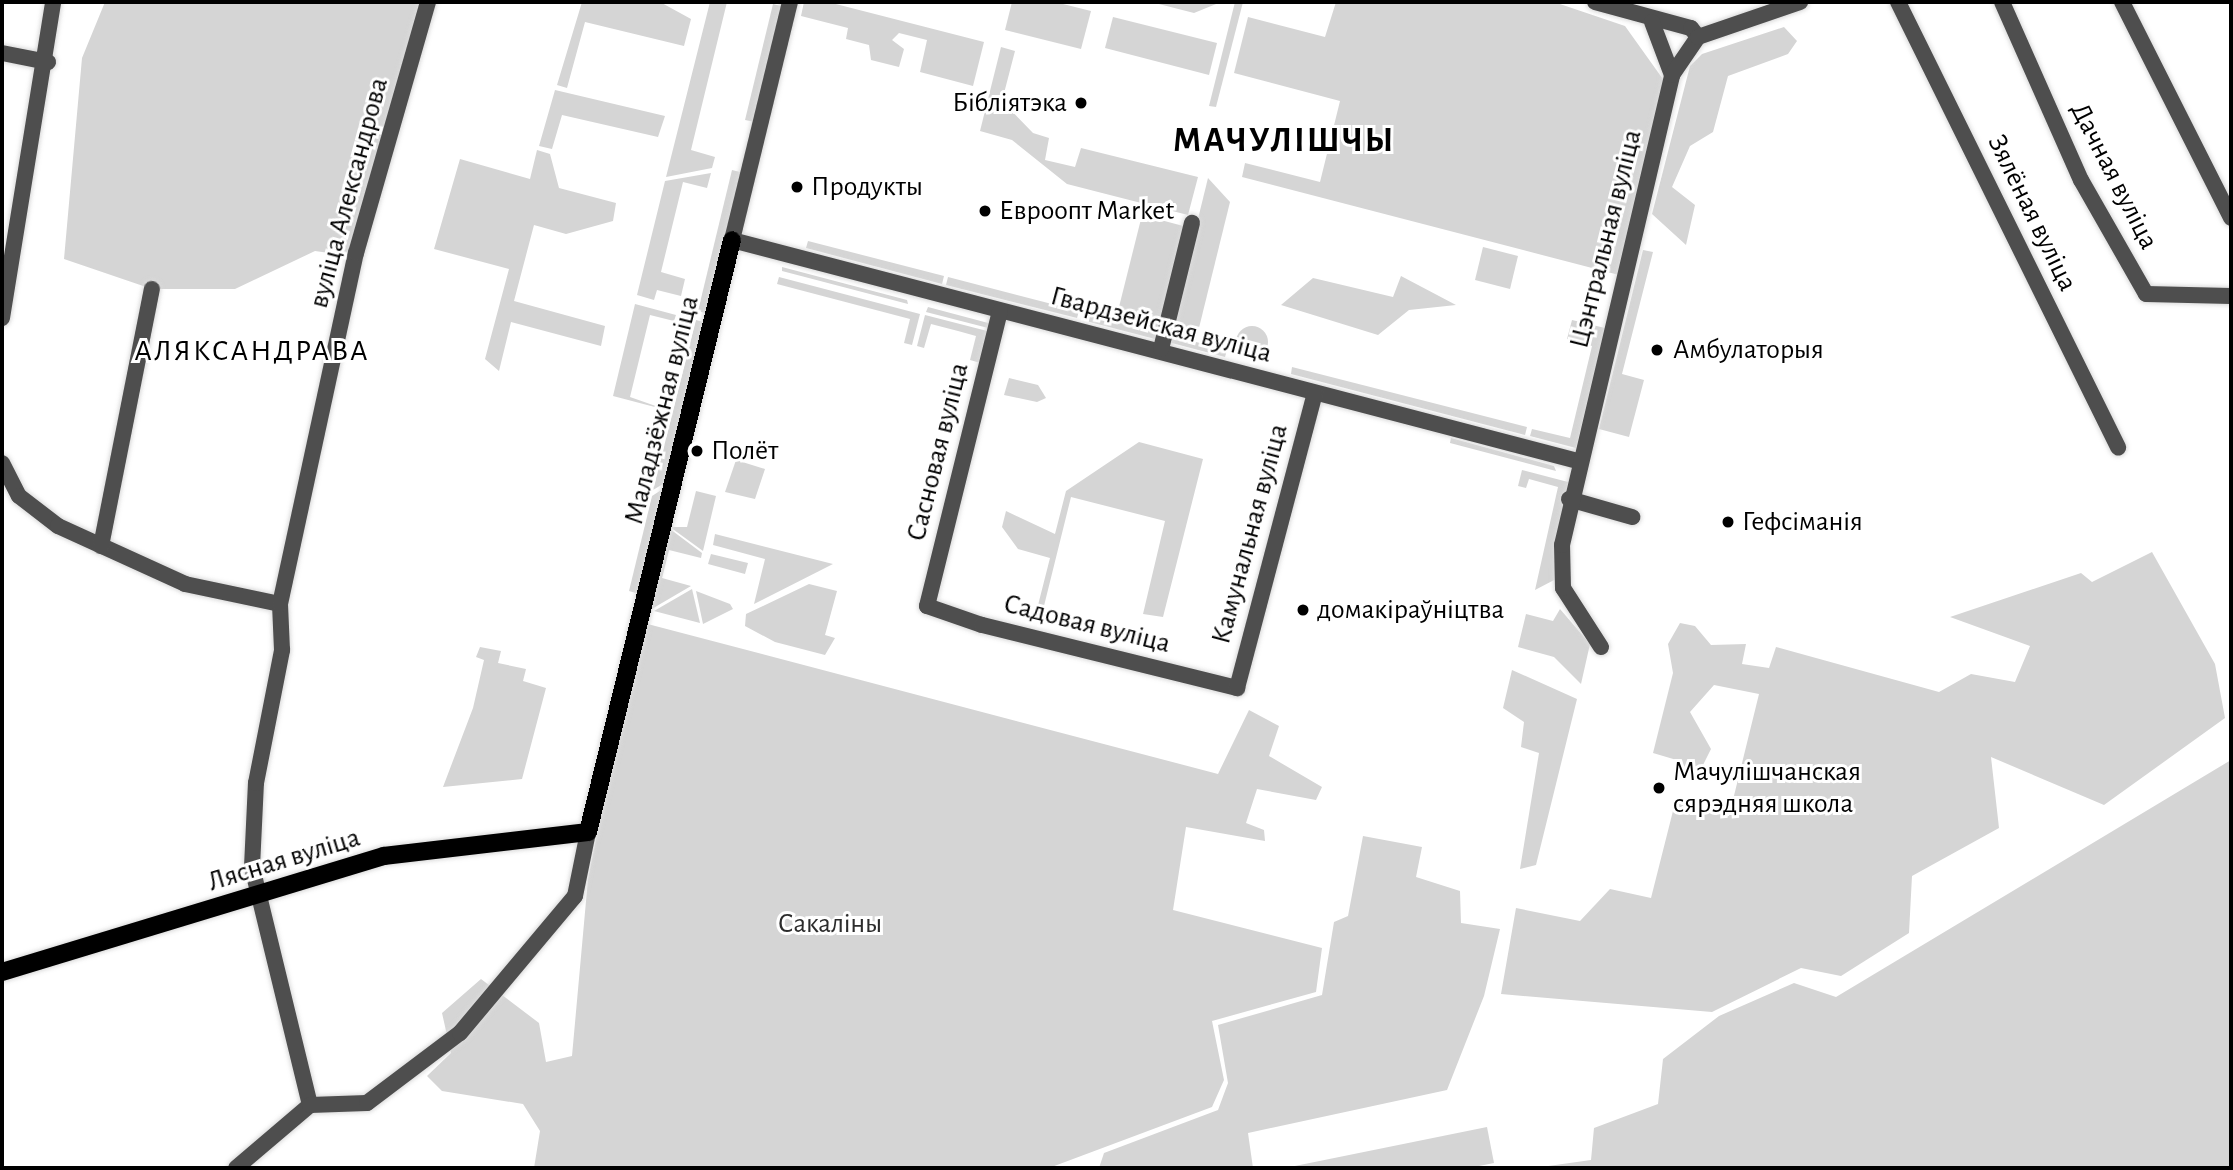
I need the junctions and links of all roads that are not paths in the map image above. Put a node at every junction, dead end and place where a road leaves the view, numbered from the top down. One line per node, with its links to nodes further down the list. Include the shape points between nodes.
1 (53, 2): 12 (street)
2 (428, 2): 29 (street, вуліца Александрова, via 356,253)
3 (790, 2): 16 (street, Маладзёжная вуліца)
4 (1595, 2): 9 (street)
5 (1800, 2): 10 (street)
6 (1898, 2): 23 (street, Зялёная вуліца)
7 (2002, 2): 18 (street, Дачная вуліца, via 2081,180 2146,294)
8 (2122, 2): 14 (street)
9 (1651, 22): 10 (street, via 1691,28); 13 (street)
10 (1698, 37): 13 (street, Цэнтральная вуліца)
11 (2, 53): 12 (street)
12 (48, 62): 20 (street)
13 (1672, 75): 24 (street, Цэнтральная вуліца)
14 (2231, 218)
15 (1192, 223): 21 (street)
16 (732, 240): 19 (street, Гвардзейская вуліца); 33 (main road, Маладзёжная вуліца)
17 (152, 289): 28 (street)
18 (2231, 296)
19 (1000, 311): 21 (street, Гвардзейская вуліца); 30 (street, Сасновая вуліца)
20 (2, 318)
21 (1161, 349): 22 (street, Гвардзейская вуліца)
22 (1315, 393): 24 (street, Гвардзейская вуліца); 32 (street, Камунальная вуліца)
23 (2118, 448)
24 (1578, 461): 26 (street, Цэнтральная вуліца)
25 (2, 463): 28 (street, via 19,496)
26 (1569, 499): 27 (street); 31 (street, Цэнтральная вуліца, via 1563,588)
27 (1632, 517)
28 (101, 545): 29 (street, via 185,584)
29 (279, 604): 34 (street, вуліца Александрова, via 282,650 256,783 251,856)
30 (927, 606): 32 (street, Садовая вуліца)
31 (1601, 647)
32 (1237, 688)
33 (588, 832): 34 (main road, Лясная вуліца, via 430,846); 36 (street, via 575,896 460,1032 368,1103)
34 (263, 896): 35 (main road, Лясная вуліца); 36 (street, вуліца Александрова, via 276,977)
35 (2, 972)
36 (310, 1105): 37 (street)
37 (236, 1168)

